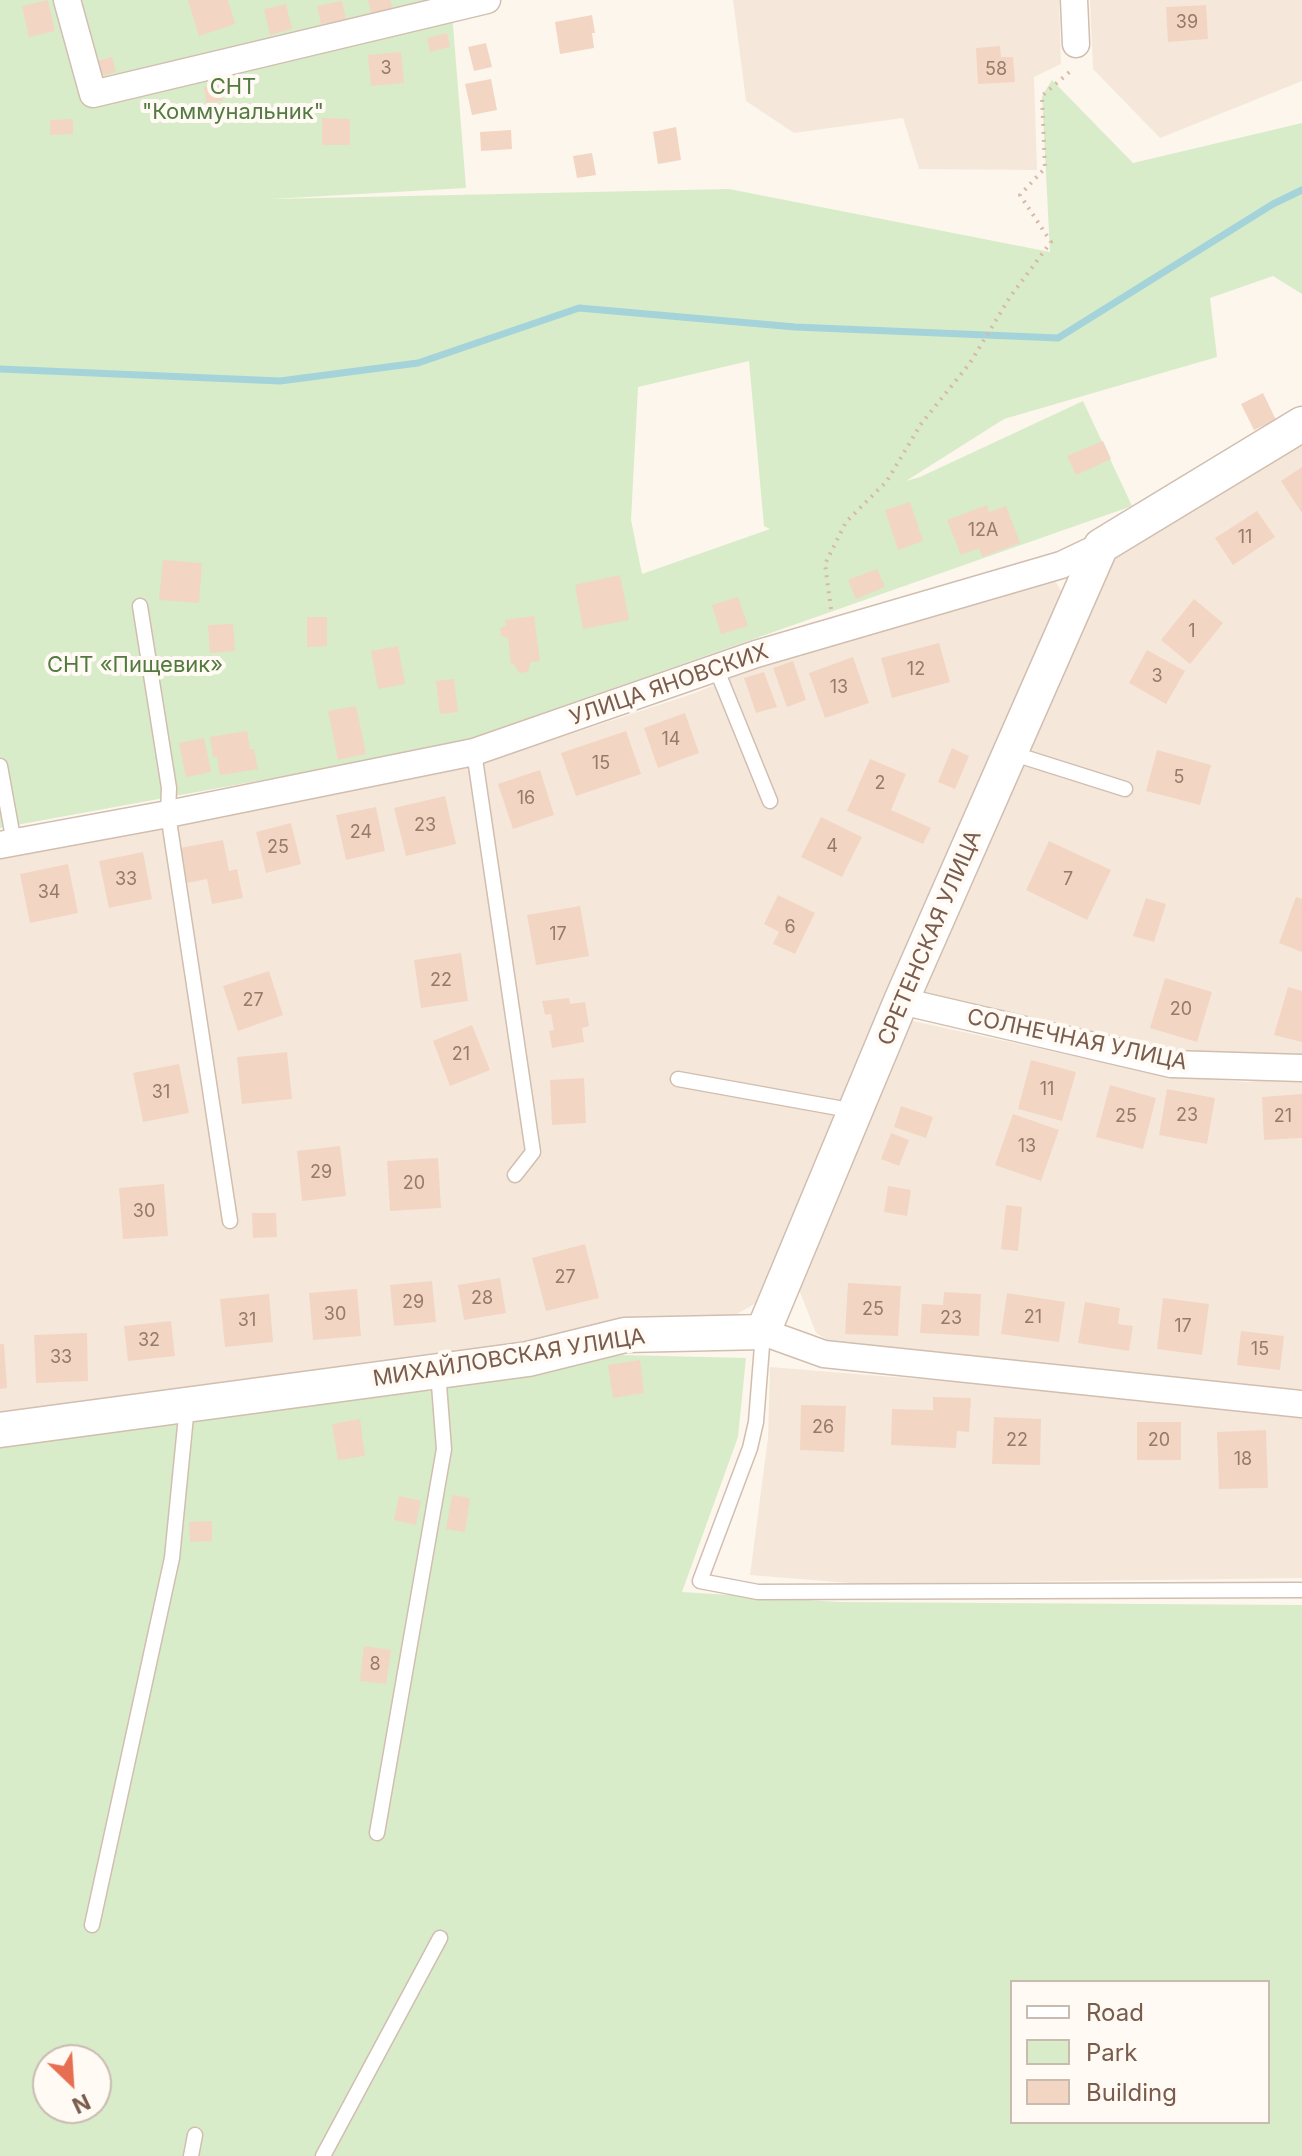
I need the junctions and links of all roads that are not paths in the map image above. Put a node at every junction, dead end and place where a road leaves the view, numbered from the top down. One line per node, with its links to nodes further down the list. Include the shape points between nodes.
1 (67, 0): 2 (street, via 93,94)
2 (487, 0)
3 (1074, 0): 4 (street)
4 (1077, 55)
5 (1302, 424): 6 (street, УЛИЦА ЯНОВСКИХ)
6 (1101, 546): 8 (street, УЛИЦА ЯНОВСКИХ, via 1061,565); 10 (street, СРЕТЕНСКАЯ УЛИЦА)
7 (140, 606): 14 (lane, via 169,788)
8 (716, 668): 9 (street, УЛИЦА ЯНОВСКИХ); 13 (lane)
9 (474, 752): 14 (street, УЛИЦА ЯНОВСКИХ); 20 (lane, via 533,1152)
10 (1010, 753): 12 (lane); 16 (street, СРЕТЕНСКАЯ УЛИЦА)
11 (0, 766): 15 (lane)
12 (1125, 789)
13 (770, 801)
14 (168, 814): 15 (street, УЛИЦА ЯНОВСКИХ); 21 (lane)
15 (7, 844)
16 (901, 1001): 17 (street, СОЛНЕЧНАЯ УЛИЦА, via 1171,1064); 19 (street, СРЕТЕНСКАЯ УЛИЦА)
17 (1302, 1068)
18 (678, 1079): 19 (lane)
19 (856, 1111): 22 (street, СРЕТЕНСКАЯ УЛИЦА)
20 (515, 1175)
21 (230, 1221)
22 (763, 1332): 23 (street, МИХАЙЛОВСКАЯ УЛИЦА, via 625,1335 528,1359); 24 (street, МИХАЙЛОВСКАЯ УЛИЦА, via 824,1354); 27 (lane, via 753,1435 700,1581 758,1592)
23 (438, 1371): 25 (street, МИХАЙЛОВСКАЯ УЛИЦА); 28 (lane, via 444,1449)
24 (1302, 1404)
25 (187, 1405): 26 (street, МИХАЙЛОВСКАЯ УЛИЦА); 29 (lane, via 172,1558)
26 (0, 1430)
27 (1300, 1590)
28 (377, 1833)
29 (92, 1925)
30 (440, 1938): 33 (lane)
31 (195, 2135): 32 (lane)
32 (191, 2156)
33 (323, 2156)

